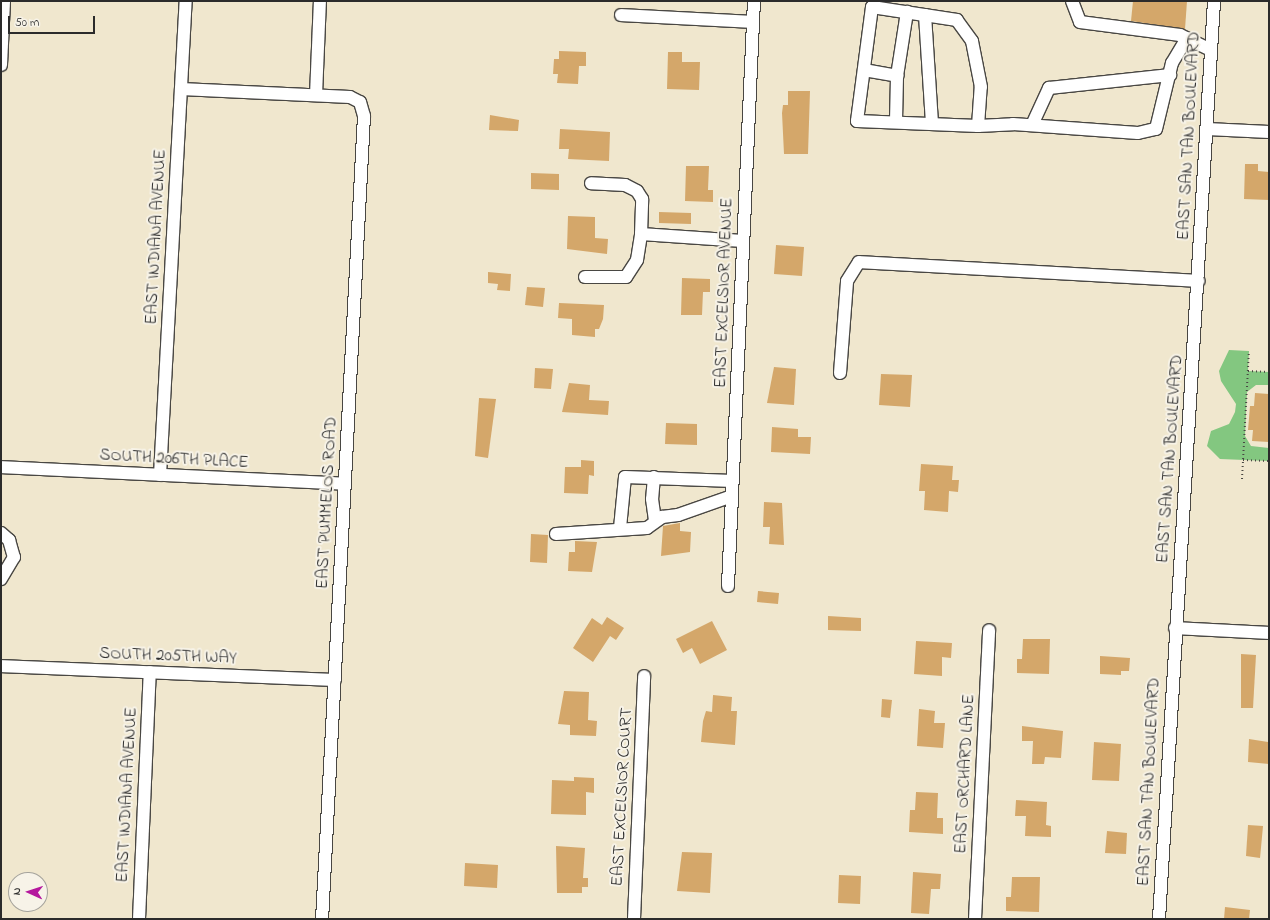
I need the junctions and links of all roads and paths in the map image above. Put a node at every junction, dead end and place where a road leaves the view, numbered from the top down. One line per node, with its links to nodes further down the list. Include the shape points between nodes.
1 (4, 1): 13 (street)
2 (186, 1): 17 (street, EAST INDIANA AVENUE)
3 (320, 1): 18 (street)
4 (754, 1): 10 (street, EAST EXCELSIOR AVENUE)
5 (1072, 1): 11 (street, via 1080,22)
6 (1214, 1): 12 (street, EAST SAN TAN BOULEVARD)
7 (907, 12): 9 (street); 14 (street, via 872,7); 16 (street)
8 (621, 15): 10 (street)
9 (925, 15): 20 (street); 22 (street, via 957,20 972,41 981,87)
10 (753, 22): 27 (street, EAST EXCELSIOR AVENUE)
11 (1187, 38): 12 (street); 15 (street)
12 (1211, 50): 23 (street, EAST SAN TAN BOULEVARD)
13 (1, 65)
14 (864, 70): 16 (street); 19 (street, via 857,121)
15 (1170, 75): 21 (street, via 1049,88); 21 (street, via 1156,129 1138,133)
16 (897, 76): 19 (street)
17 (181, 89): 18 (street); 37 (street, EAST INDIANA AVENUE)
18 (316, 95): 41 (street, EAST PUMMELOS ROAD, via 350,97 360,102 364,116)
19 (896, 121): 20 (street)
20 (932, 123): 22 (street)
21 (1032, 125): 22 (street)
22 (978, 126)
23 (1207, 129): 24 (street); 29 (street, EAST SAN TAN BOULEVARD)
24 (1269, 132)
25 (591, 183): 26 (street, via 625,185 637,191 642,199)
26 (641, 234): 27 (street); 28 (street, via 638,260 626,277)
27 (743, 241): 40 (street, EAST EXCELSIOR AVENUE)
28 (585, 277)
29 (1198, 281): 33 (street, via 859,262 847,281); 49 (street, EAST SAN TAN BOULEVARD)
30 (1249, 351): 31 (path)
31 (1248, 371): 32 (path); 34 (path)
32 (1269, 372)
33 (840, 373)
34 (1243, 460): 35 (path); 39 (path)
35 (1269, 461)
36 (1, 467): 37 (street, SOUTH 206TH PLACE)
37 (160, 475): 41 (street, SOUTH 206TH PLACE)
38 (654, 477): 40 (street); 43 (street, via 652,499); 44 (street, via 630,475 622,480)
39 (1242, 479)
40 (733, 482): 42 (street, EAST EXCELSIOR AVENUE)
41 (345, 484): 55 (street, EAST PUMMELOS ROAD)
42 (732, 496): 43 (street); 48 (street, EAST EXCELSIOR AVENUE)
43 (656, 520): 44 (street, via 647,528)
44 (620, 528): 46 (street, via 596,534)
45 (1, 533): 47 (street, via 10,540 14,558)
46 (556, 534)
47 (1, 579)
48 (728, 586)
49 (1175, 628): 51 (street); 60 (street, EAST SAN TAN BOULEVARD)
50 (989, 630): 59 (street, EAST ORCHARD LANE)
51 (1269, 633)
52 (1, 666): 53 (street, SOUTH 205TH WAY)
53 (150, 672): 55 (street, SOUTH 205TH WAY); 56 (street, EAST INDIANA AVENUE)
54 (644, 676): 58 (street, EAST EXCELSIOR COURT)
55 (335, 680): 57 (street, EAST PUMMELOS ROAD)
56 (139, 919)
57 (322, 919)
58 (634, 919)
59 (975, 919)
60 (1159, 919)

